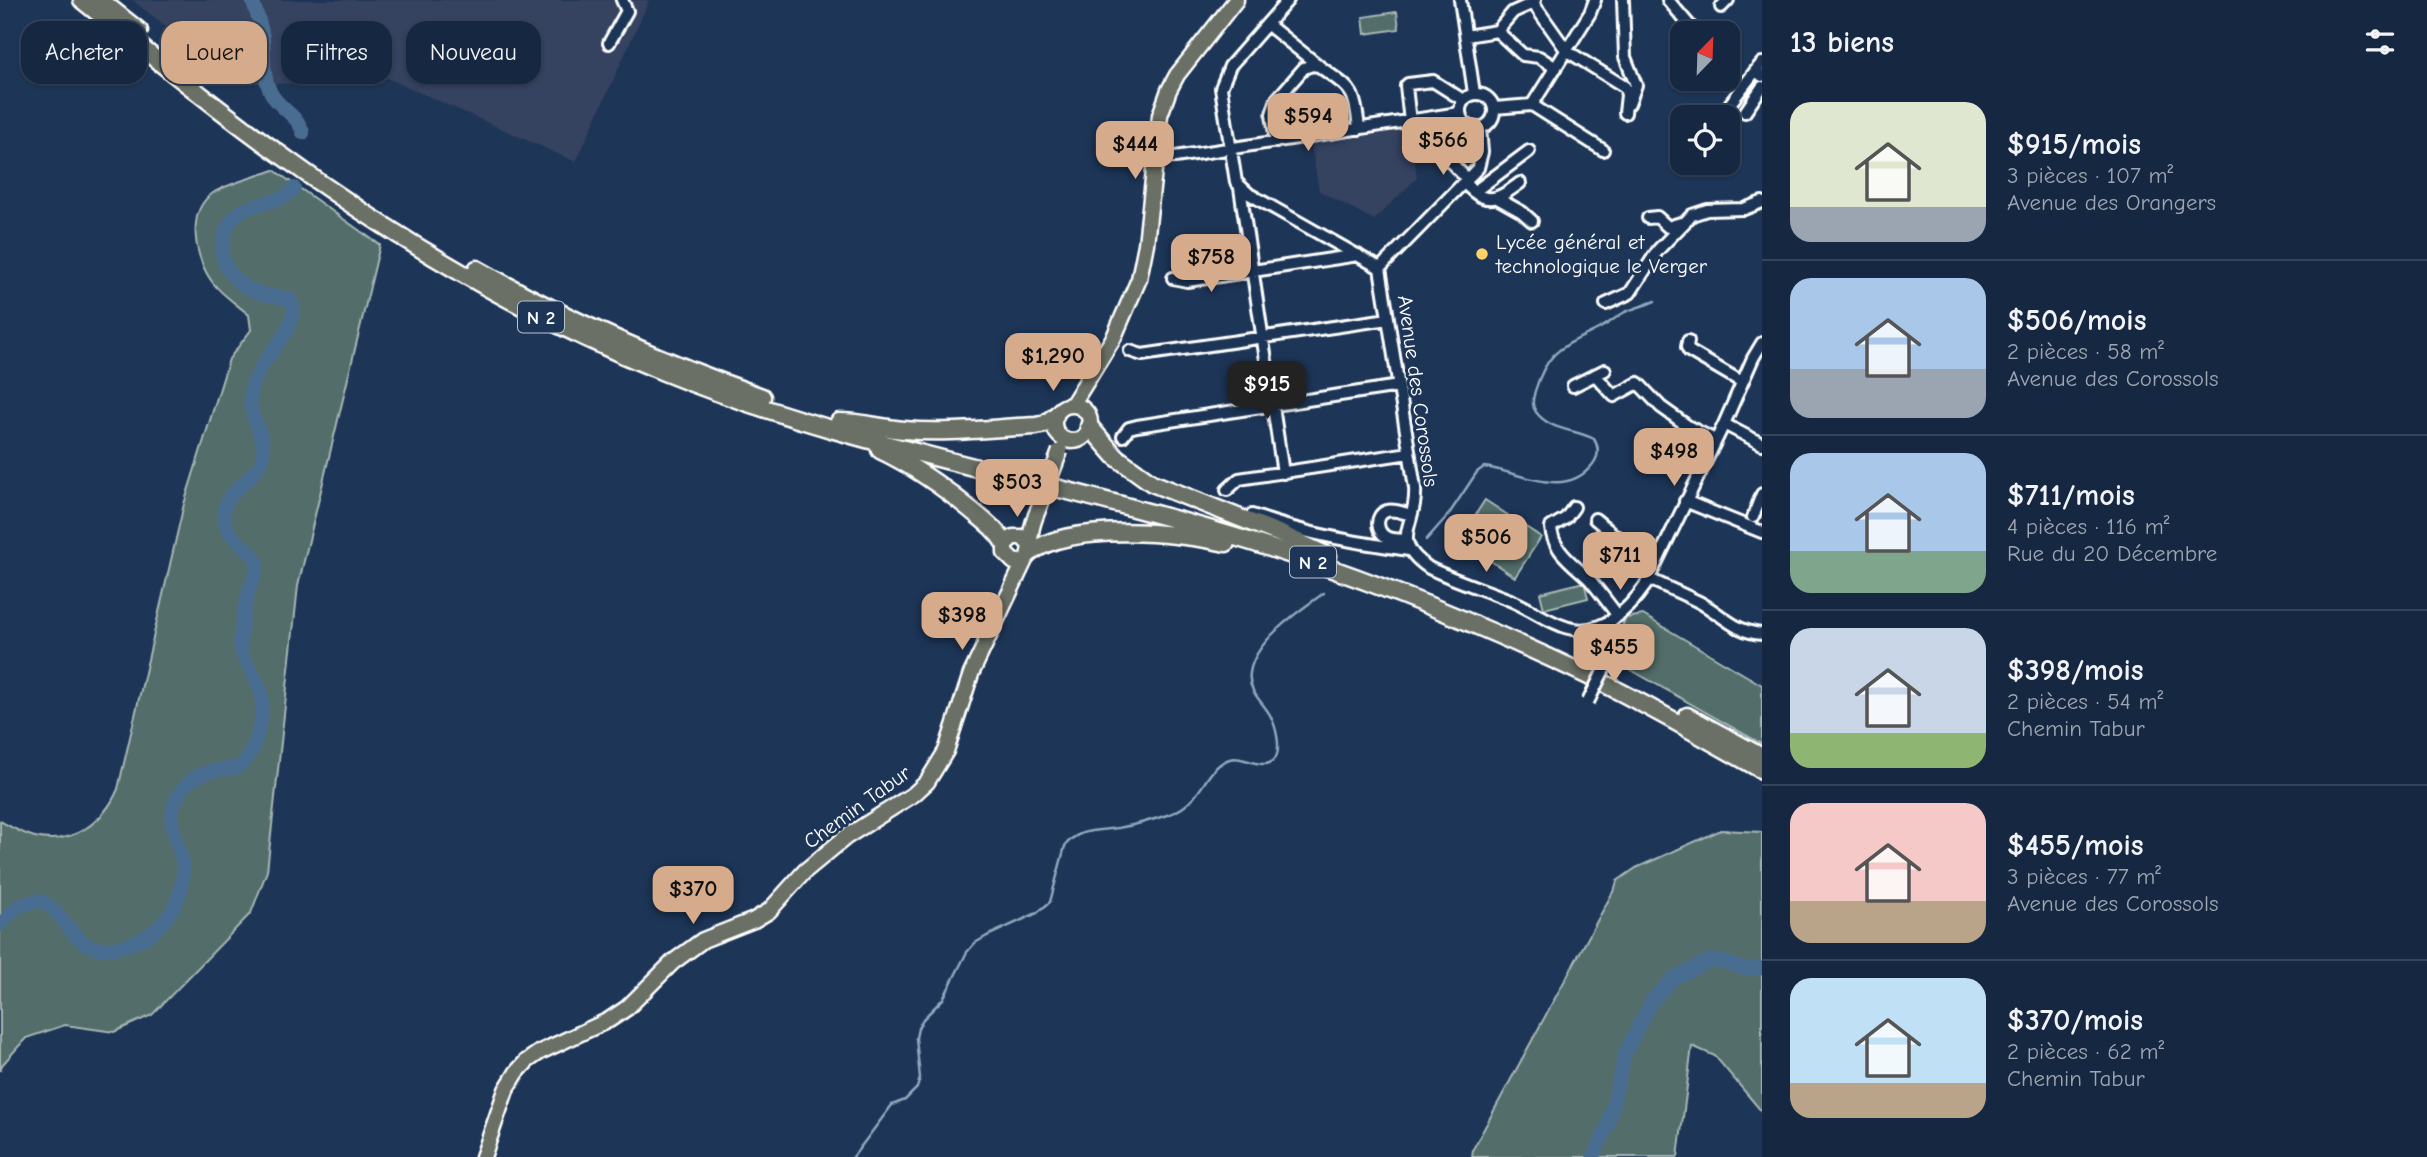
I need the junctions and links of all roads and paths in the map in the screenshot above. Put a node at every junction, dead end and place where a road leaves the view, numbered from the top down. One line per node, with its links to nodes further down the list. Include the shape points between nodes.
1 (82, 0): 64 (highway, N 2, via 272,149 503,298 665,373 739,400)
2 (100, 0): 64 (highway, N 2, via 275,140 436,246 617,340)
3 (622, 0): 15 (street, via 626,11)
4 (1236, 0): 36 (main road, via 1169,90)
5 (1288, 0): 12 (street)
6 (1460, 0): 14 (street)
7 (1595, 0): 16 (street)
8 (1623, 0): 16 (street, via 1625,57 1636,85 1625,113 1625,87)
9 (1668, 0): 11 (street)
10 (1534, 1): 13 (street, via 1510,14); 16 (street)
11 (1686, 21)
12 (1268, 25): 17 (street); 32 (street, via 1230,66 1222,82)
13 (1497, 31): 14 (street); 18 (street, via 1523,55 1539,57)
14 (1465, 36): 21 (street)
15 (609, 43)
16 (1567, 51): 18 (street)
17 (1319, 66): 30 (street, via 1353,93); 31 (street, via 1304,68 1277,99 1272,114)
18 (1556, 68): 23 (street)
19 (1760, 70): 24 (street)
20 (1762, 87): 26 (street)
21 (1474, 93): 22 (street); 25 (street, via 1485,95)
22 (1463, 100): 27 (street); 28 (street, via 1433,81 1408,83)
23 (1532, 105): 25 (street); 33 (street)
24 (1730, 105)
25 (1494, 108): 29 (street, via 1489,123)
26 (1745, 112)
27 (1460, 113): 28 (street); 29 (street, via 1469,126)
28 (1410, 122): 30 (street)
29 (1480, 128): 37 (street, via 1481,158)
30 (1359, 129): 31 (street)
31 (1276, 142): 32 (street)
32 (1229, 148): 36 (street); 39 (street)
33 (1603, 150)
34 (1441, 152): 37 (street)
35 (1529, 152): 40 (street)
36 (1154, 158): 60 (main road, via 1139,279)
37 (1466, 181): 40 (street); 47 (street)
38 (1520, 183): 41 (street)
39 (1240, 188): 46 (street); 48 (street)
40 (1474, 192): 41 (street, via 1482,198)
41 (1496, 198): 44 (street)
42 (1762, 201): 45 (street, via 1744,209 1701,211)
43 (1648, 218): 45 (street, via 1657,217 1668,227)
44 (1532, 221)
45 (1683, 223): 50 (street, via 1658,250 1630,293)
46 (1358, 255): 47 (street); 48 (street)
47 (1380, 268): 51 (street, Avenue des Corossols)
48 (1253, 272): 49 (street, via 1186,281); 52 (street)
49 (1172, 278)
50 (1606, 304)
51 (1388, 318): 52 (street); 57 (street, Avenue des Corossols)
52 (1263, 339): 55 (street, via 1142,355); 59 (street)
53 (1688, 341): 56 (street, via 1689,351)
54 (1762, 343): 56 (street)
55 (1130, 351)
56 (1742, 382): 62 (street)
57 (1399, 386): 59 (street); 71 (street, Avenue des Corossols)
58 (1573, 386): 65 (street, via 1601,373 1614,396 1638,383)
59 (1273, 404): 66 (street, via 1137,426); 73 (street)
60 (1077, 406): 61 (main road, via 1062,407); 63 (main road, via 1088,415)
61 (1055, 416): 64 (highway, via 1035,426 905,430 863,422); 68 (main road)
62 (1724, 424): 67 (street); 70 (street)
63 (1089, 426): 68 (main road, via 1083,436); 72 (highway)
64 (838, 427): 84 (highway, via 919,470 989,524); 86 (highway, N 2, via 1128,496); 91 (highway, N 2, via 1259,544 1361,579)
65 (1689, 427): 67 (street); 69 (street, via 1679,451)
66 (1123, 436)
67 (1715, 440): 76 (street)
68 (1063, 443): 79 (main road, Chemin Tabur, bridge)
69 (1661, 443)
70 (1762, 444)
71 (1409, 453): 73 (street); 78 (street, Avenue des Corossols, via 1415,497)
72 (1128, 467): 83 (street, via 1298,531 1353,542); 86 (highway, via 1152,483)
73 (1283, 473): 74 (street, via 1239,479)
74 (1227, 490)
75 (1762, 494): 80 (street)
76 (1685, 501): 82 (street); 87 (street)
77 (1574, 507): 89 (street, via 1551,527 1551,534)
78 (1410, 515): 83 (street, Avenue des Corossols); 83 (street, via 1391,510 1384,512 1378,523 1385,537)
79 (1035, 516): 84 (main road); 85 (main road, Chemin Tabur)
80 (1753, 517)
81 (1595, 519): 87 (street)
82 (1762, 532)
83 (1408, 545): 89 (street, via 1429,568 1569,628 1590,628)
84 (1009, 546): 85 (main road, via 1025,538); 85 (main road, via 1014,562); 88 (main road, Chemin Tabur)
85 (1028, 552): 88 (main road, Chemin Tabur); 91 (highway, via 1077,535 1149,533 1222,542 1276,556)
86 (1328, 556): 93 (highway, N 2, via 1539,642)
87 (1651, 574): 89 (street, via 1635,600); 90 (street, via 1721,619)
88 (1008, 595): 95 (main road, Chemin Tabur, via 971,674 946,751 927,782 846,836 805,871 769,911 703,940 673,962 627,1008 527,1062 506,1090)
89 (1614, 619): 92 (street, bridge, via 1617,640)
90 (1762, 634)
91 (1522, 645): 94 (highway, N 2)
92 (1588, 702)
93 (1762, 757)
94 (1762, 770)
95 (483, 1157)

